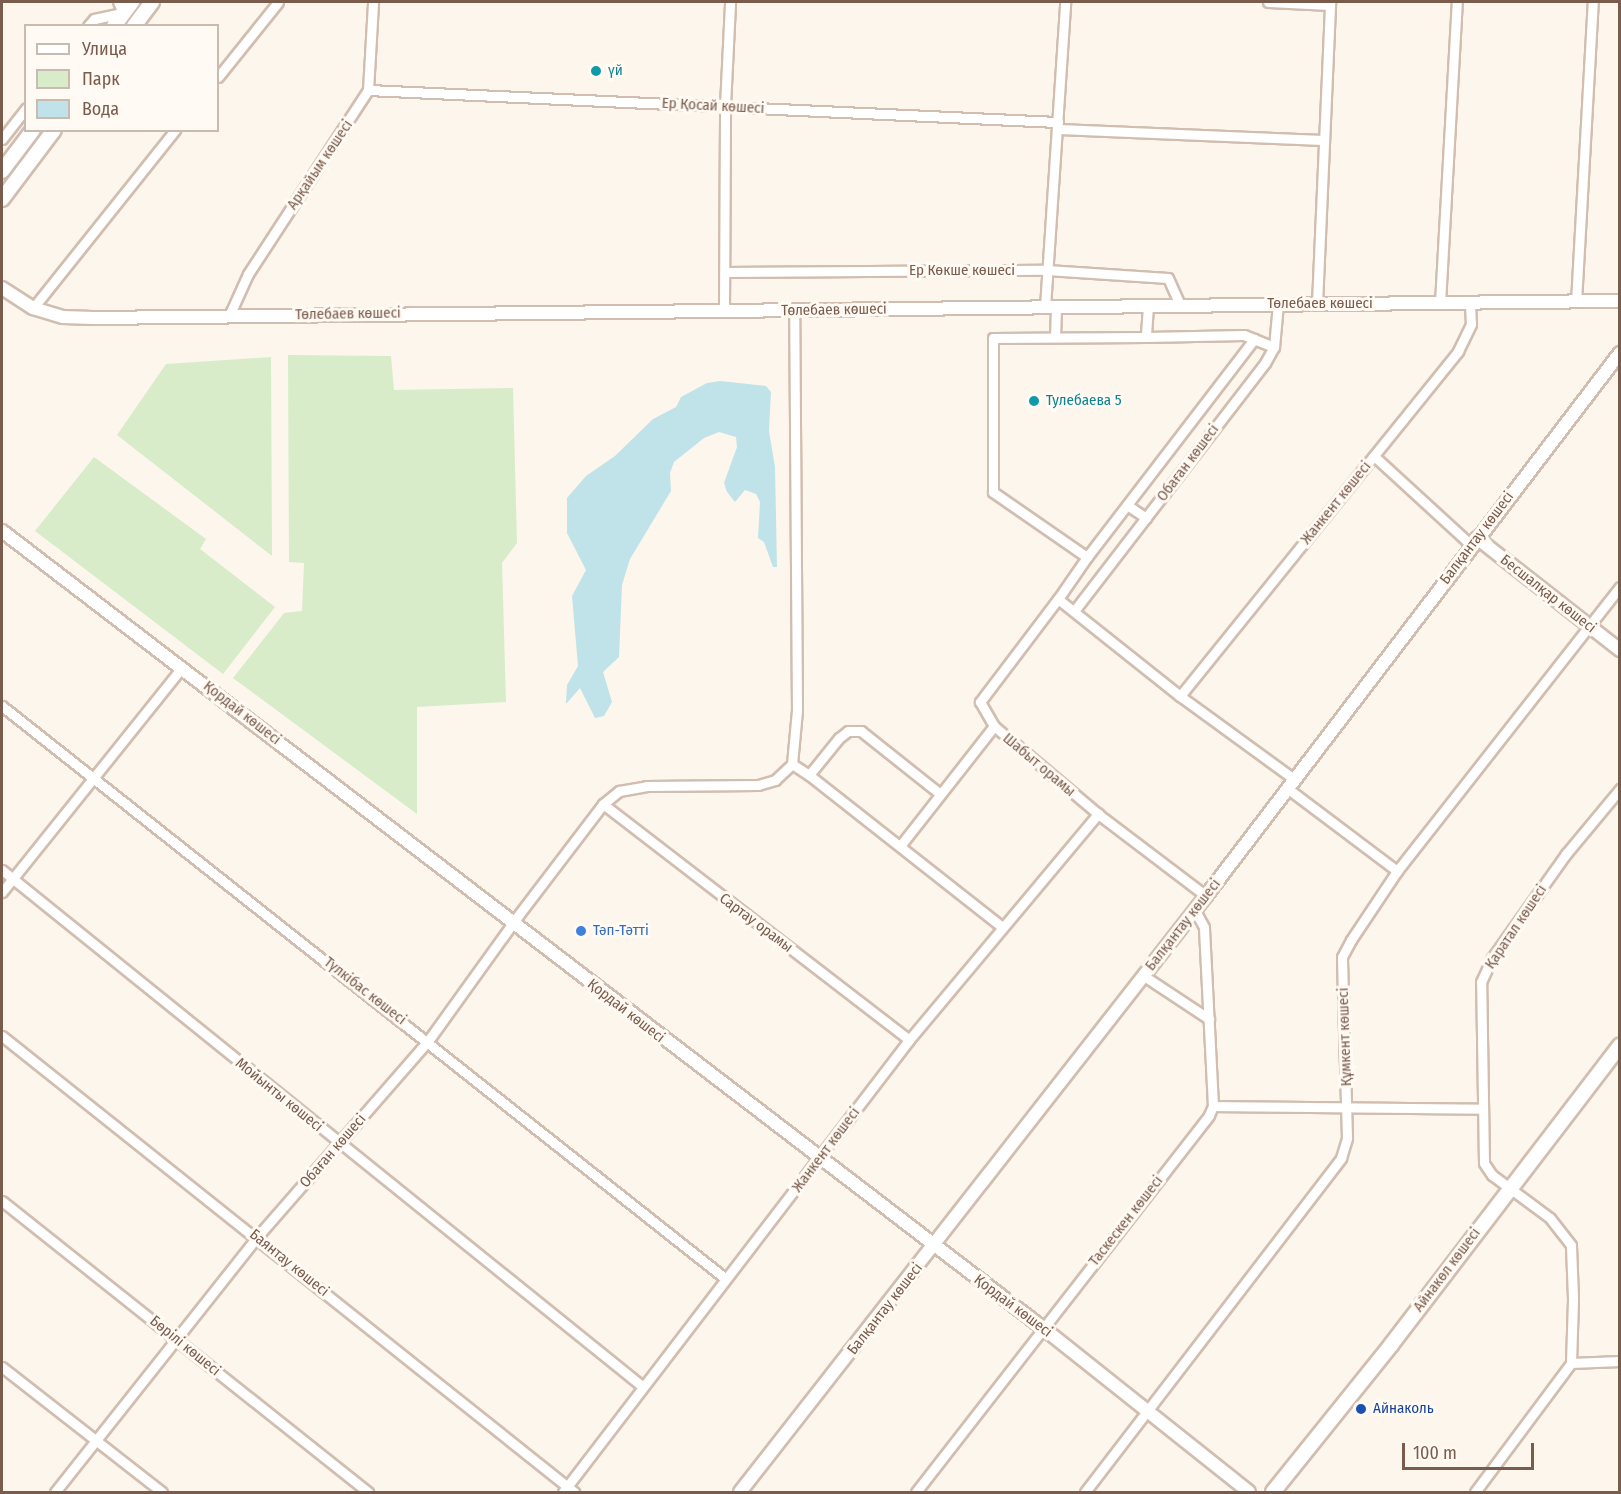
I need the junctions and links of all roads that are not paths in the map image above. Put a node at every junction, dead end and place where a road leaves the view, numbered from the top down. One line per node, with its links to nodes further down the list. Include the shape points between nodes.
1 (132, 2): 11 (main road)
2 (152, 2): 14 (main road)
3 (278, 2): 15 (street)
4 (373, 2): 16 (street, Арқайым көшесі)
5 (730, 2): 17 (street)
6 (1065, 2): 19 (street)
7 (1268, 2): 10 (street)
8 (1457, 2): 33 (street)
9 (1593, 2): 32 (street)
10 (1330, 3): 24 (street)
11 (121, 8): 12 (street); 13 (main road)
12 (90, 24)
13 (115, 24)
14 (136, 24)
15 (219, 76)
16 (368, 90): 17 (street, Ер Қосай көшесі); 42 (street, Арқайым көшесі, via 242,283)
17 (725, 106): 19 (street, Ер Қосай көшесі); 28 (street)
18 (24, 111): 23 (street)
19 (1058, 125): 24 (street, Ер Қосай көшесі); 27 (street)
20 (31, 132): 25 (main road)
21 (52, 132): 26 (main road)
22 (173, 132): 39 (street)
23 (2, 139)
24 (1324, 140): 35 (street)
25 (2, 171)
26 (2, 199)
27 (1047, 270): 28 (street, Ер Көкше көшесі); 36 (street, Ер Көкше көшесі, via 1168,278); 38 (street)
28 (725, 272): 40 (street)
29 (2, 288): 39 (street, Төлебаев көшесі)
30 (1620, 301): 32 (street, Төлебаев көшесі)
31 (1470, 302): 32 (street, Төлебаев көшесі); 33 (street, Төлебаев көшесі); 48 (street, Жанкент көшесі, via 1467,339)
32 (1576, 302)
33 (1440, 303): 35 (street, Төлебаев көшесі)
34 (1278, 304): 35 (street, Төлебаев көшесі); 36 (street, Төлебаев көшесі); 46 (street)
35 (1317, 304)
36 (1180, 305): 37 (street, Төлебаев көшесі)
37 (1148, 306): 38 (street, Төлебаев көшесі); 44 (street)
38 (1050, 307): 41 (street, Төлебаев көшесі); 43 (street)
39 (33, 308): 42 (street, Төлебаев көшесі, via 93,318)
40 (724, 310): 41 (street, Төлебаев көшесі); 42 (street, Төлебаев көшесі)
41 (794, 311): 63 (street, via 796,710)
42 (229, 316)
43 (1055, 337): 44 (street); 53 (street, via 993,338 993,492)
44 (1146, 337): 45 (street, via 1244,335)
45 (1254, 339): 46 (street); 49 (street)
46 (1274, 347): 50 (street, Обаған көшесі)
47 (1620, 353): 52 (street, Балқантау көшесі)
48 (1374, 456): 52 (street); 60 (street, Жанкент көшесі)
49 (1127, 505): 50 (street); 53 (street)
50 (1146, 518): 56 (street, Обаған көшесі)
51 (2, 531): 59 (street, Қордай көшесі)
52 (1474, 541): 57 (street, Бесшалқар көшесі); 66 (street, Балқантау көшесі)
53 (1087, 557): 55 (street)
54 (1620, 586): 57 (street, Құмкент көшесі)
55 (1058, 599): 56 (street); 62 (street, via 980,702)
56 (1074, 611): 60 (street)
57 (1588, 627): 58 (street, Бесшалқар көшесі); 73 (street, Құмкент көшесі)
58 (1620, 650)
59 (182, 667): 65 (street); 78 (street, Қордай көшесі)
60 (1180, 696): 66 (street)
61 (2, 706): 65 (street, Түлкібас көшесі)
62 (994, 726): 68 (street, Шабыт орамы); 70 (street, Шабыт орамы)
63 (792, 764): 64 (street); 69 (street, via 775,780 758,785 646,786 619,791)
64 (809, 775): 68 (street, via 839,738 848,731 861,731); 71 (street)
65 (94, 778): 74 (street); 84 (street, Түлкібас көшесі)
66 (1290, 783): 73 (street); 76 (street, Балқантау көшесі)
67 (1620, 789): 88 (street, Қаратал көшесі, via 1566,854 1492,958 1480,982)
68 (939, 794): 71 (street, Шабыт орамы)
69 (603, 804): 78 (street, Обаған көшесі); 83 (street, Сартау орамы)
70 (1098, 814): 76 (street, Шабыт орамы); 79 (street, Жанкент көшесі)
71 (900, 846): 79 (street)
72 (2, 870): 74 (street, Мойынты көшесі)
73 (1397, 871): 87 (street, Құмкент көшесі, via 1342,957)
74 (12, 879): 75 (street); 89 (street, Мойынты көшесі)
75 (2, 892)
76 (1206, 896): 77 (street, Балқантау көшесі)
77 (1194, 911): 80 (street, Балқантау көшесі); 81 (street, via 1204,927)
78 (512, 923): 84 (street, Обаған көшесі); 90 (street, Қордай көшесі)
79 (1002, 927): 83 (street, Жанкент көшесі)
80 (1144, 976): 81 (street); 94 (street, Балқантау көшесі)
81 (1209, 1019): 86 (street)
82 (2, 1036): 93 (street, Баянтау көшесі)
83 (909, 1040): 90 (street, Жанкент көшесі)
84 (428, 1041): 89 (street, Обаған көшесі); 95 (street, Түлкібас көшесі)
85 (1620, 1045): 91 (main road, Айнакөл көшесі)
86 (1214, 1106): 87 (street); 96 (street, Таскескен көшесі)
87 (1347, 1107): 88 (street); 102 (street, Құмкент көшесі, via 1347,1138 1341,1158)
88 (1481, 1109): 91 (street, Қаратал көшесі, via 1484,1163 1492,1175)
89 (340, 1145): 93 (street, Обаған көшесі); 101 (street, Мойынты көшесі)
90 (819, 1160): 94 (street, Қордай көшесі); 95 (street, Жанкент көшесі)
91 (1509, 1186): 99 (street, Қаратал көшесі, via 1550,1218 1571,1245); 112 (main road, Айнакөл көшесі, via 1391,1346)
92 (2, 1201): 97 (street, Бөрілі көшесі)
93 (258, 1237): 97 (street, Обаған көшесі); 104 (street, Баянтау көшесі)
94 (933, 1246): 96 (street, Қордай көшесі); 108 (street, Балқантау көшесі)
95 (726, 1279): 101 (street, Жанкент көшесі)
96 (1043, 1328): 102 (street, Қордай көшесі); 109 (street, Таскескен көшесі)
97 (177, 1339): 103 (street, Обаған көшесі); 107 (street, Бөрілі көшесі)
98 (1620, 1361): 99 (street)
99 (1571, 1363): 113 (street)
100 (2, 1367): 103 (street)
101 (642, 1386): 104 (street, Жанкент көшесі)
102 (1145, 1410): 110 (street, Құмкент көшесі); 111 (street, Қордай көшесі)
103 (97, 1441): 105 (street, Обаған көшесі); 106 (street)
104 (568, 1491)
105 (55, 1492)
106 (162, 1492)
107 (368, 1492)
108 (740, 1492)
109 (916, 1492)
110 (1084, 1492)
111 (1249, 1492)
112 (1273, 1492)
113 (1475, 1492)

